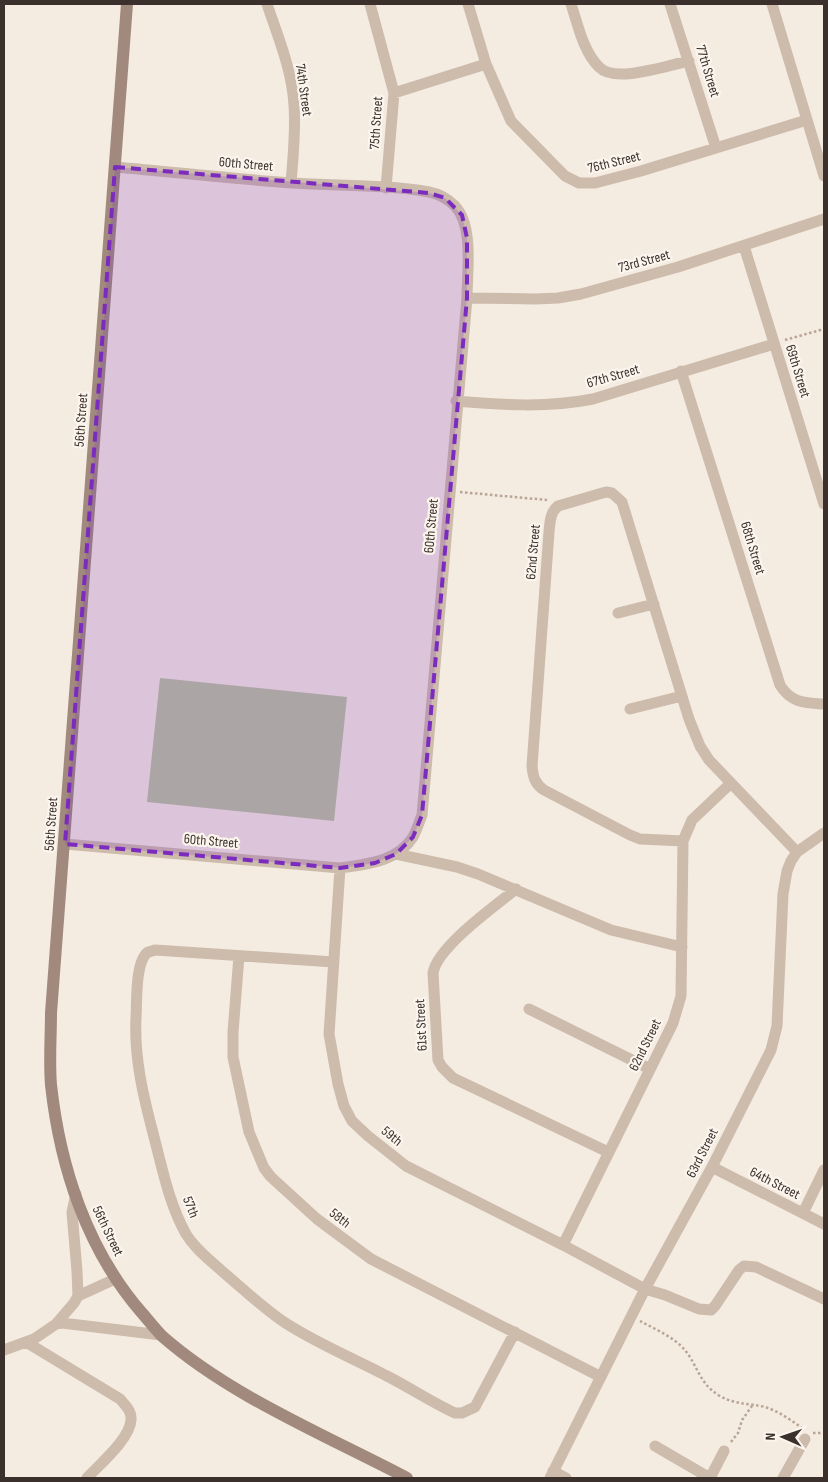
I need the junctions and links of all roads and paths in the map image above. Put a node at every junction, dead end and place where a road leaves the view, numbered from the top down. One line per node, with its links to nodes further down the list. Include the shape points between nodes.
1 (127, 4): 13 (street, 56th Street)
2 (267, 4): 15 (street, 74th Street, via 287,64 294,105)
3 (370, 4): 10 (street, 75th Street)
4 (468, 4): 9 (street, 76th Street)
5 (571, 4): 8 (street, via 590,56 607,73 628,74)
6 (670, 4): 8 (street, 77th Street)
7 (772, 4): 11 (street)
8 (689, 61): 12 (street, 77th Street)
9 (486, 64): 10 (street); 12 (street, 76th Street, via 511,121 564,176 579,183 595,183)
10 (394, 93): 16 (street, 75th Street)
11 (807, 120): 12 (street, 76th Street); 14 (street)
12 (716, 148)
13 (115, 167): 15 (street, 60th Street); 35 (street, 56th Street)
14 (824, 176)
15 (291, 183): 16 (street, 60th Street)
16 (386, 188): 19 (street, 60th Street, via 429,192 445,198 457,208 468,238)
17 (824, 220): 18 (street, 73rd Street)
18 (744, 246): 19 (street, 73rd Street, via 581,294 536,299); 21 (street, 69th Street)
19 (466, 298): 23 (street, 60th Street)
20 (824, 329): 21 (path)
21 (774, 344): 22 (street, 67th Street); 25 (street, 69th Street)
22 (681, 371): 23 (street, 67th Street, via 594,399 564,404 532,406); 30 (street, 68th Street, via 780,685 786,695)
23 (456, 401): 24 (street, 60th Street)
24 (449, 491): 26 (path, via 547,500); 37 (street, 60th Street, via 422,815 413,837)
25 (824, 504)
26 (555, 508): 27 (street, via 606,492 616,496 622,502); 34 (street, 62nd Street, via 550,519 532,766 534,779 544,790 630,835 640,839)
27 (654, 604): 28 (street); 29 (street)
28 (618, 613)
29 (682, 696): 31 (street); 32 (street, via 700,746)
30 (824, 704)
31 (630, 709)
32 (731, 783): 34 (street, 62nd Street, via 692,820); 36 (street)
33 (824, 833): 36 (street, 63rd Street)
34 (683, 841): 40 (street, 62nd Street)
35 (65, 844): 38 (street, 60th Street); 48 (street, 56th Street, via 51,1013 51,1083 57,1125)
36 (797, 852): 46 (street, 63rd Street, via 787,871 783,894 774,1039)
37 (396, 854): 38 (street, 60th Street, via 375,863); 39 (street, via 457,867)
38 (340, 868): 42 (street, 59th)
39 (516, 889): 40 (street, via 611,930); 45 (street, 61st Street, via 445,950 434,966 438,1060 453,1078)
40 (682, 947): 44 (street, 62nd Street, via 678,1008)
41 (239, 956): 42 (street, 57th); 58 (street, 58th, via 233,1057 248,1132 264,1168 306,1209 360,1252); 58 (street, 57th, via 155,950 148,952 140,964 135,1035 138,1066 158,1153 174,1208 187,1235 209,1259 282,1321 455,1413 475,1407)
42 (334, 962): 51 (street, 59th, via 330,1046 344,1106 352,1121 406,1166)
43 (529, 1008): 44 (street)
44 (650, 1069): 45 (street, 62nd Street)
45 (608, 1152): 51 (street, 62nd Street)
46 (712, 1168): 49 (street, 64th Street); 53 (street, 63rd Street)
47 (824, 1170): 49 (street)
48 (76, 1194): 52 (street, 56th Street, via 91,1234); 54 (street, via 72,1212)
49 (803, 1214): 50 (street, 64th Street)
50 (824, 1224)
51 (563, 1245): 53 (street, 59th)
52 (115, 1279): 54 (street); 59 (street, 56th Street)
53 (646, 1289): 55 (street, 59th, via 699,1309 711,1310 740,1270 750,1266); 56 (street, 63rd Street)
54 (78, 1296): 57 (street)
55 (824, 1299)
56 (632, 1317): 62 (street, 63rd Street); 63 (path, via 681,1345 703,1382 719,1395)
57 (56, 1324): 59 (street, via 91,1325); 60 (street)
58 (515, 1332): 62 (street, 58th)
59 (161, 1335): 69 (street, 56th Street, via 243,1393)
60 (26, 1342): 61 (street); 68 (street, via 120,1399 130,1414 131,1421 122,1440)
61 (5, 1348)
62 (602, 1377): 67 (street, 63rd Street)
63 (752, 1406): 64 (path, via 777,1412); 66 (path)
64 (805, 1434): 72 (street)
65 (655, 1446): 71 (street)
66 (724, 1451): 71 (street)
67 (552, 1475): 70 (street)
68 (86, 1478)
69 (407, 1478)
70 (566, 1478)
71 (710, 1478)
72 (783, 1478)

